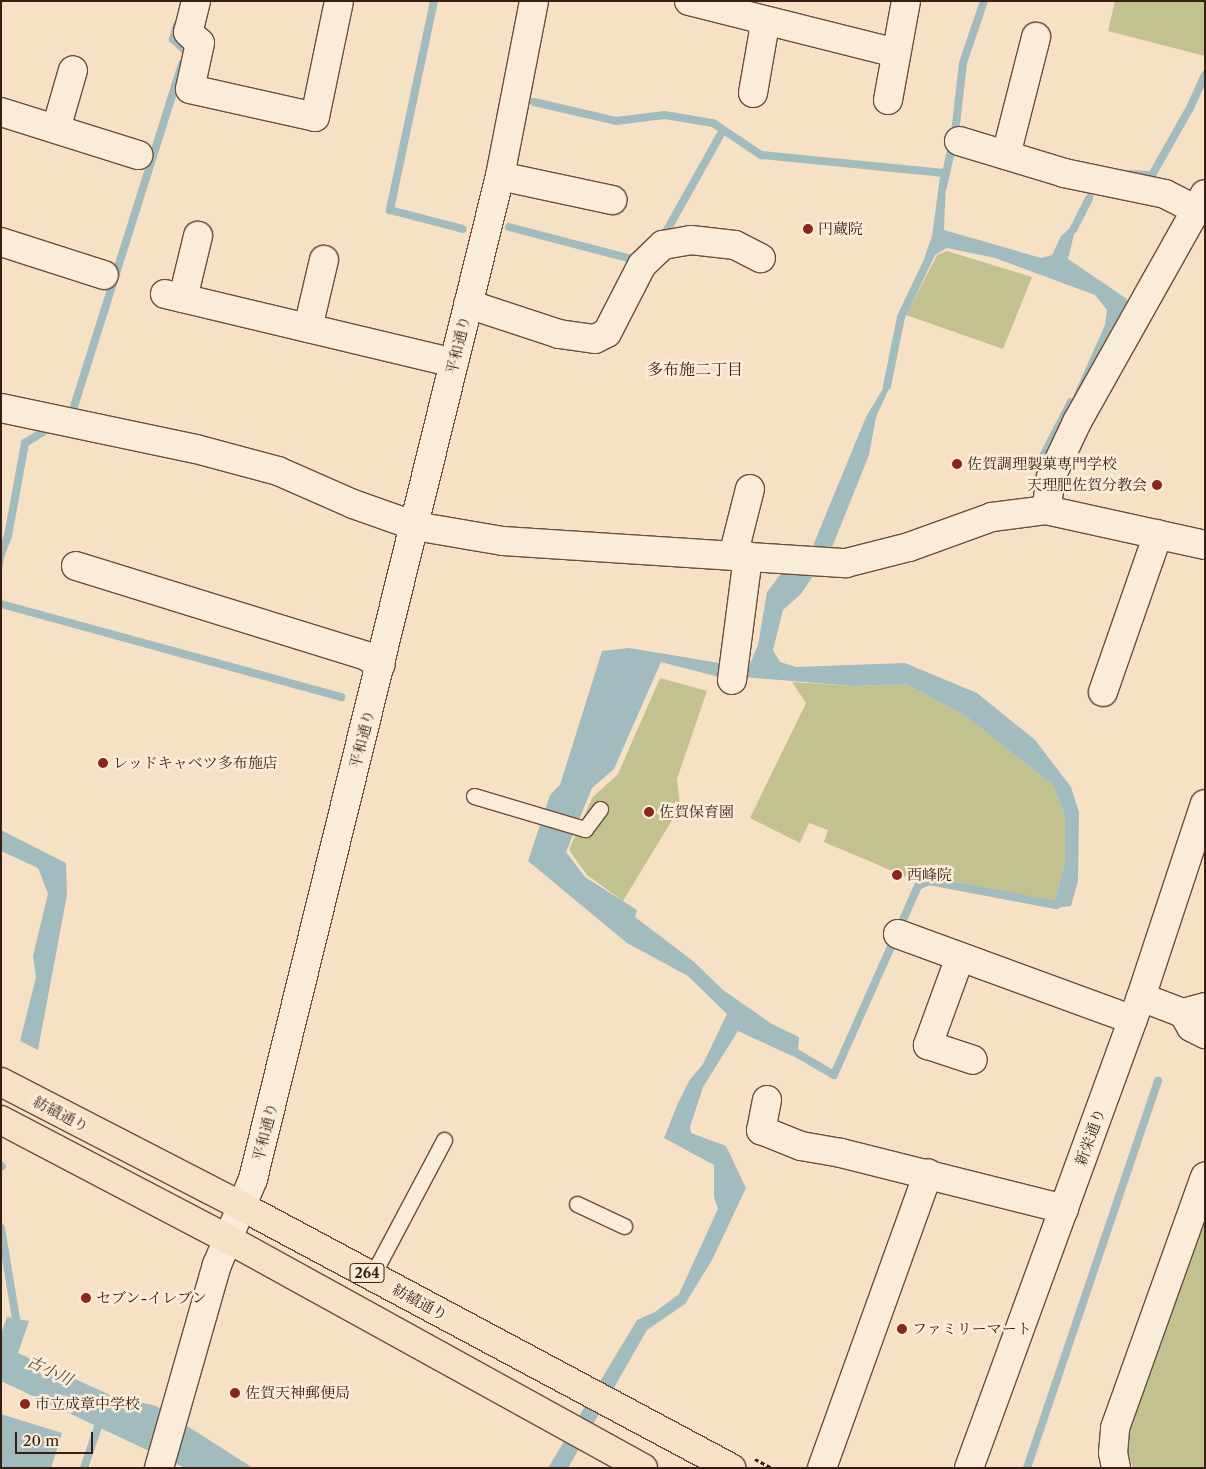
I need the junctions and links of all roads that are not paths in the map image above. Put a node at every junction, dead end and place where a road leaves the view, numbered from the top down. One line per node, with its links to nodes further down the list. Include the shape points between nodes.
1 (196, 1): 2 (street, via 188,32 200,43 190,89 316,117)
2 (339, 1)
3 (534, 1): 17 (street, 平和通り)
4 (689, 1): 6 (street)
5 (906, 1): 8 (street)
6 (760, 20): 8 (street); 10 (street, via 764,30)
7 (1036, 37): 15 (street)
8 (896, 53): 11 (street)
9 (72, 70): 13 (street)
10 (753, 93)
11 (888, 100)
12 (1, 112): 13 (street)
13 (56, 129): 16 (street)
14 (959, 141): 15 (street)
15 (1006, 155): 19 (street, via 1064,173)
16 (138, 156)
17 (500, 176): 18 (street); 25 (street, 平和通り)
18 (612, 200)
19 (1199, 201): 30 (street, via 1077,422 1051,477)
20 (198, 236): 26 (street, via 174,296)
21 (1, 242): 24 (street)
22 (761, 258): 25 (street, via 734,245 691,240 663,245 642,265 606,333 595,339 559,334)
23 (324, 260): 26 (street)
24 (104, 275)
25 (468, 304): 27 (street, 平和通り)
26 (308, 328): 27 (street)
27 (454, 363): 31 (street, 平和通り)
28 (1, 408): 31 (street, via 196,449 278,471 353,504)
29 (750, 489): 34 (street)
30 (1046, 510): 32 (street); 34 (street, via 992,517 901,549 846,563)
31 (415, 526): 34 (street, via 551,545); 36 (street, 平和通り)
32 (1158, 534): 33 (street); 38 (street)
33 (1205, 545)
34 (741, 556): 37 (street)
35 (76, 566): 36 (street, via 366,656)
36 (381, 665): 55 (street, 平和通り, via 253,1180)
37 (732, 670)
38 (1103, 692)
39 (474, 796): 41 (lane, via 585,829)
40 (1205, 804): 44 (street, 新栄通り)
41 (600, 809)
42 (898, 934): 43 (street)
43 (960, 957): 44 (street); 47 (street, via 928,1045)
44 (1137, 1008): 45 (street); 56 (street, 新栄通り)
45 (1194, 1010): 46 (street, via 1191,1027)
46 (1205, 1034)
47 (972, 1060)
48 (1, 1082): 55 (highway, 紡績通り / 264)
49 (767, 1100): 52 (street, via 761,1130 801,1146)
50 (1, 1120): 58 (highway, 264)
51 (444, 1140): 59 (lane)
52 (928, 1174): 56 (street); 63 (street)
53 (1205, 1178): 65 (street, via 1115,1428 1113,1453)
54 (577, 1204): 57 (lane)
55 (241, 1206): 58 (street, 平和通り); 59 (highway, 紡績通り / 264)
56 (1064, 1209): 64 (street, 新栄通り)
57 (624, 1226)
58 (228, 1239): 60 (street, 平和通り, via 217,1265); 61 (highway, 264)
59 (372, 1276): 62 (highway, 紡績通り / 264)
60 (160, 1466)
61 (643, 1468)
62 (731, 1468)
63 (822, 1468)
64 (969, 1468)
65 (1116, 1468)

